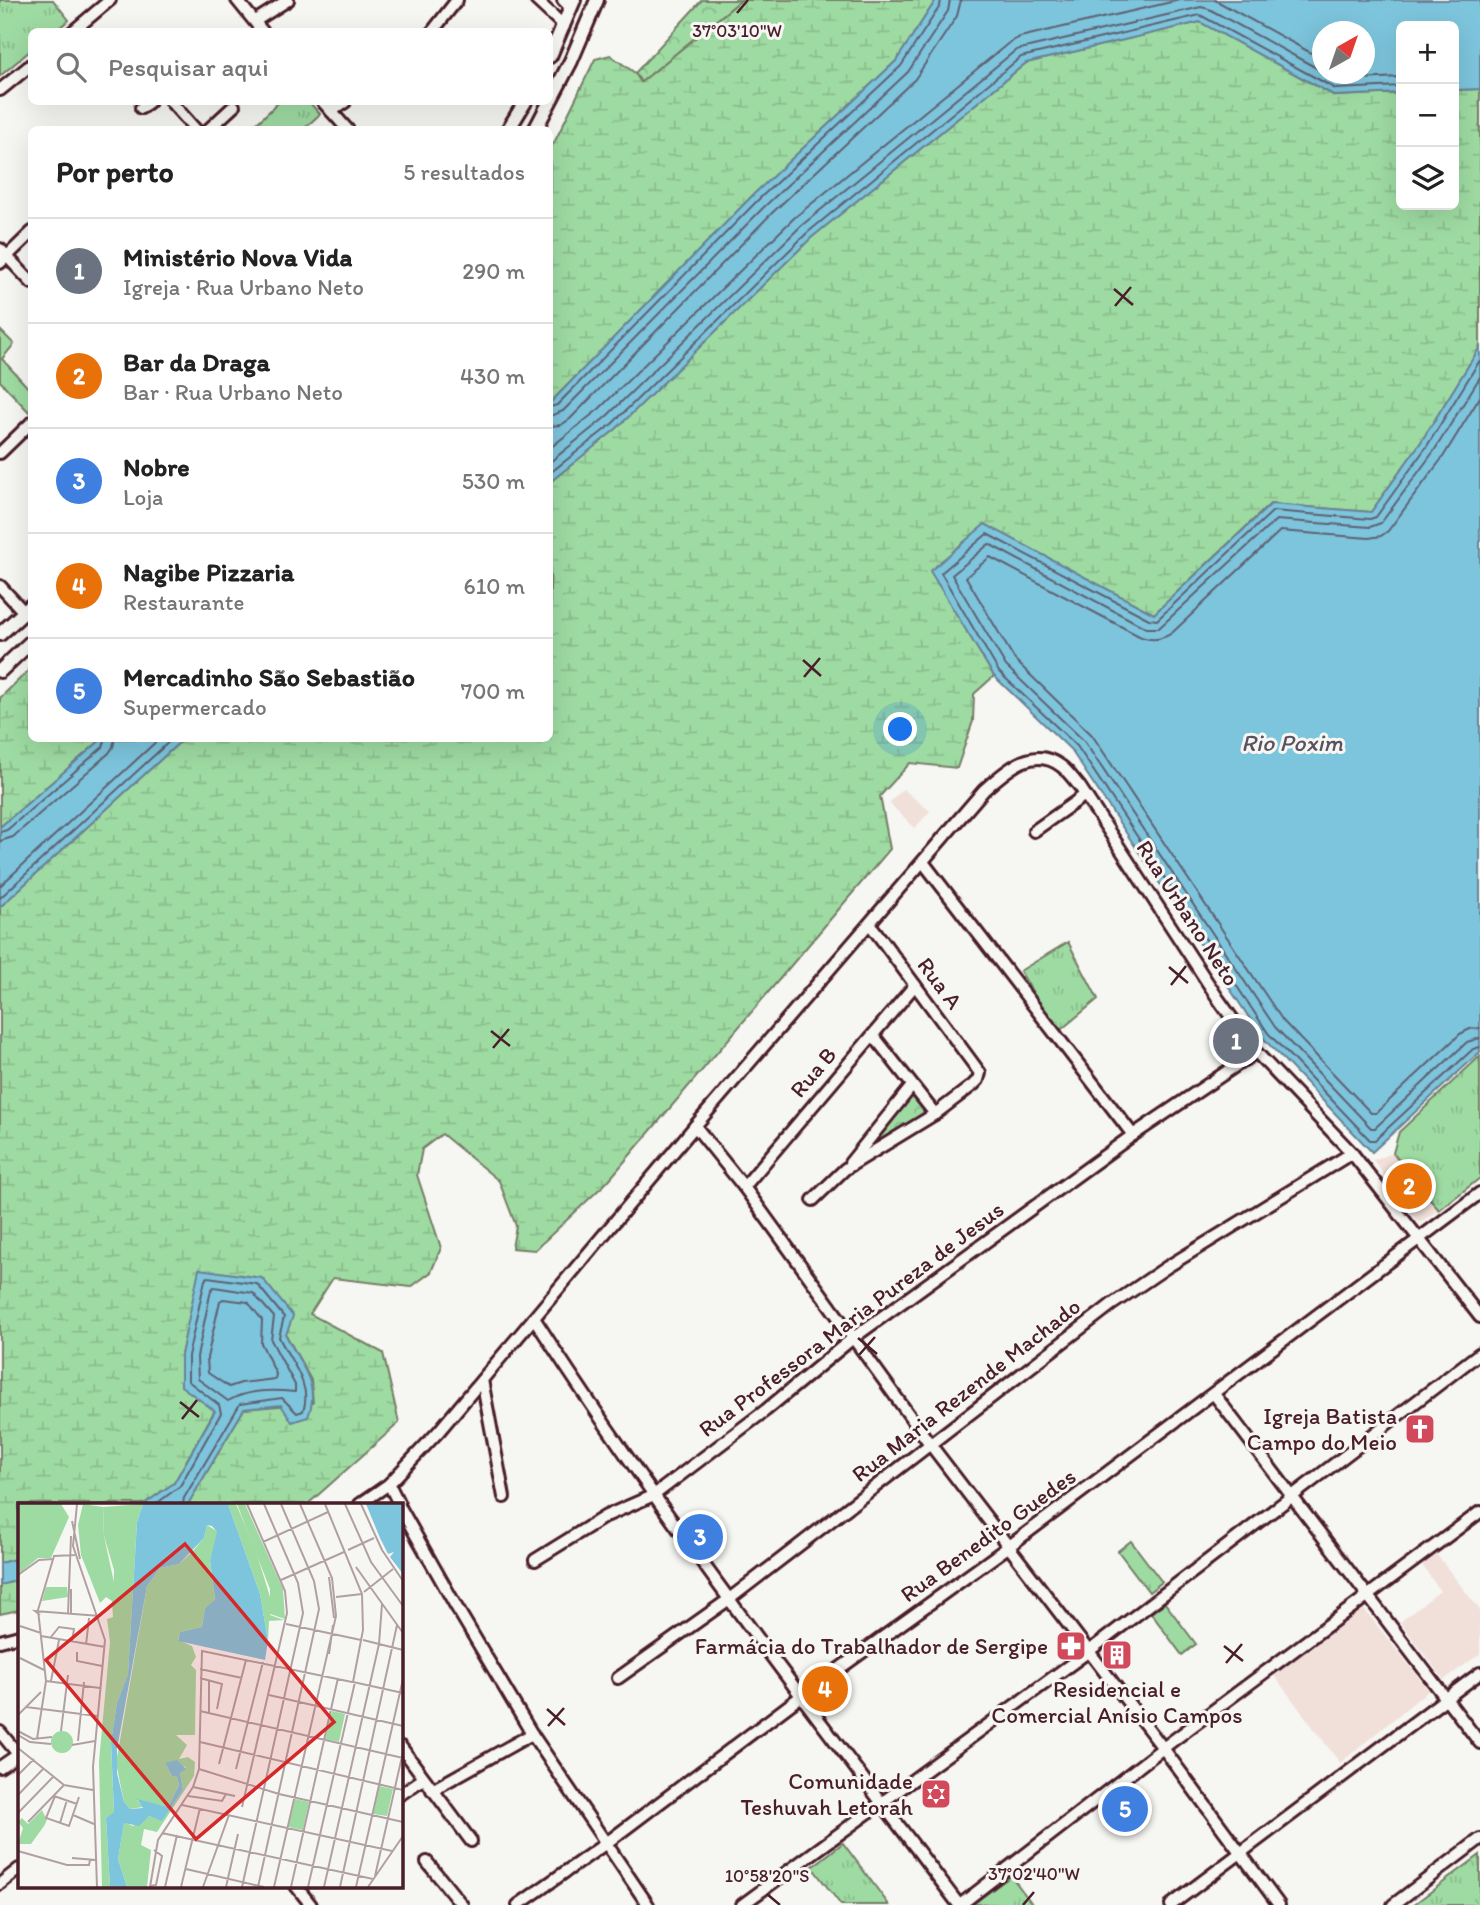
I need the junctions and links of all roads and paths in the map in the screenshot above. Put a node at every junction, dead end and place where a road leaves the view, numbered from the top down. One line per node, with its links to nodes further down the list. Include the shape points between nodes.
1 (110, 0): 10 (street)
2 (237, 0): 8 (street)
3 (288, 0): 8 (street)
4 (457, 0): 12 (street)
5 (536, 0): 9 (street)
6 (597, 0): 16 (main road)
7 (569, 3): 9 (main road)
8 (254, 21): 11 (street)
9 (564, 26): 13 (main road)
10 (77, 28)
11 (260, 28)
12 (435, 28)
13 (553, 50)
14 (28, 67): 15 (street)
15 (0, 90)
16 (553, 96)
17 (174, 105): 24 (street)
18 (326, 105): 23 (street)
19 (340, 105): 23 (street)
20 (523, 105): 27 (main road)
21 (548, 105): 28 (main road)
22 (234, 106): 25 (street)
23 (331, 111): 26 (street)
24 (192, 126)
25 (212, 126)
26 (344, 126)
27 (510, 126)
28 (537, 126)
29 (28, 235): 30 (street)
30 (2, 256): 31 (street)
31 (28, 279)
32 (28, 426): 33 (street)
33 (0, 453)
34 (0, 586): 35 (street)
35 (28, 608): 36 (main road)
36 (0, 635)
37 (28, 644): 38 (main road)
38 (0, 671)
39 (1085, 795): 40 (street); 41 (street, Rua Urbano Neto, via 1061,766 1028,758 984,790); 45 (street, Rua Urbano Neto)
40 (1034, 831)
41 (923, 862): 42 (street); 49 (street)
42 (870, 924): 43 (street, Rua A); 48 (street)
43 (915, 985): 44 (street, Rua B); 47 (street, Rua A, via 980,1073 978,1080)
44 (873, 1035): 46 (street); 52 (street, Rua B)
45 (1256, 1052): 49 (street, Rua Professora Maria Pureza de Jesus); 50 (street, Rua Urbano Neto)
46 (912, 1086): 47 (street); 51 (street)
47 (935, 1114): 51 (street)
48 (695, 1126): 52 (street); 57 (street)
49 (1133, 1135): 58 (street, Rua Professora Maria Pureza de Jesus)
50 (1352, 1153): 55 (street, Rua Urbano Neto); 62 (street, Rua Maria Rezende Machado, via 1111,1305)
51 (845, 1169): 54 (street)
52 (744, 1187): 58 (street)
53 (1480, 1194): 55 (street, Rua Benedito Guedes)
54 (813, 1200)
55 (1420, 1239): 56 (street, Rua Urbano Neto); 61 (street, Rua Benedito Guedes)
56 (1480, 1317)
57 (534, 1318): 60 (street); 65 (street)
58 (853, 1338): 62 (street); 65 (street, Rua Professora Maria Pureza de Jesus)
59 (1480, 1353): 64 (street)
60 (482, 1380): 63 (street); 66 (street)
61 (1214, 1394): 64 (street); 71 (street, Rua Benedito Guedes)
62 (930, 1444): 71 (street); 74 (street, Rua Maria Rezende Machado)
63 (389, 1484): 67 (street); 68 (street)
64 (1292, 1494): 73 (street); 77 (street)
65 (654, 1495): 72 (street, Rua Professora Maria Pureza de Jesus, via 606,1516); 74 (street)
66 (504, 1497)
67 (361, 1503)
68 (398, 1503)
69 (402, 1511): 83 (street)
70 (1480, 1512): 73 (street)
71 (1009, 1547): 77 (street); 80 (street, Rua Benedito Guedes)
72 (534, 1560)
73 (1368, 1597): 81 (street); 86 (street)
74 (729, 1600): 79 (street, Rua Maria Rezende Machado); 80 (street)
75 (18, 1636): 76 (street)
76 (0, 1641)
77 (1089, 1651): 86 (street); 93 (street)
78 (1480, 1672): 81 (street)
79 (618, 1678)
80 (800, 1697): 93 (street); 96 (street, Rua Benedito Guedes)
81 (1445, 1698): 84 (street); 97 (street)
82 (0, 1732): 87 (street)
83 (532, 1734): 91 (street); 96 (street)
84 (1480, 1742)
85 (402, 1748): 90 (street)
86 (1163, 1748): 97 (street); 107 (street)
87 (18, 1753)
88 (18, 1755): 89 (street)
89 (0, 1768)
90 (423, 1779): 91 (street); 92 (street)
91 (432, 1790): 95 (street)
92 (402, 1793)
93 (883, 1804): 106 (street); 107 (street)
94 (1480, 1839): 110 (street)
95 (471, 1841)
96 (605, 1844): 104 (street, Rua Benedito Guedes); 105 (street)
97 (1239, 1853): 108 (street); 109 (street)
98 (427, 1862): 103 (street)
99 (18, 1869): 100 (street)
100 (0, 1884)
101 (298, 1888): 102 (street)
102 (311, 1905)
103 (463, 1905)
104 (518, 1905)
105 (648, 1905)
106 (742, 1905)
107 (959, 1905)
108 (1171, 1905)
109 (1279, 1905)
110 (1394, 1905)

